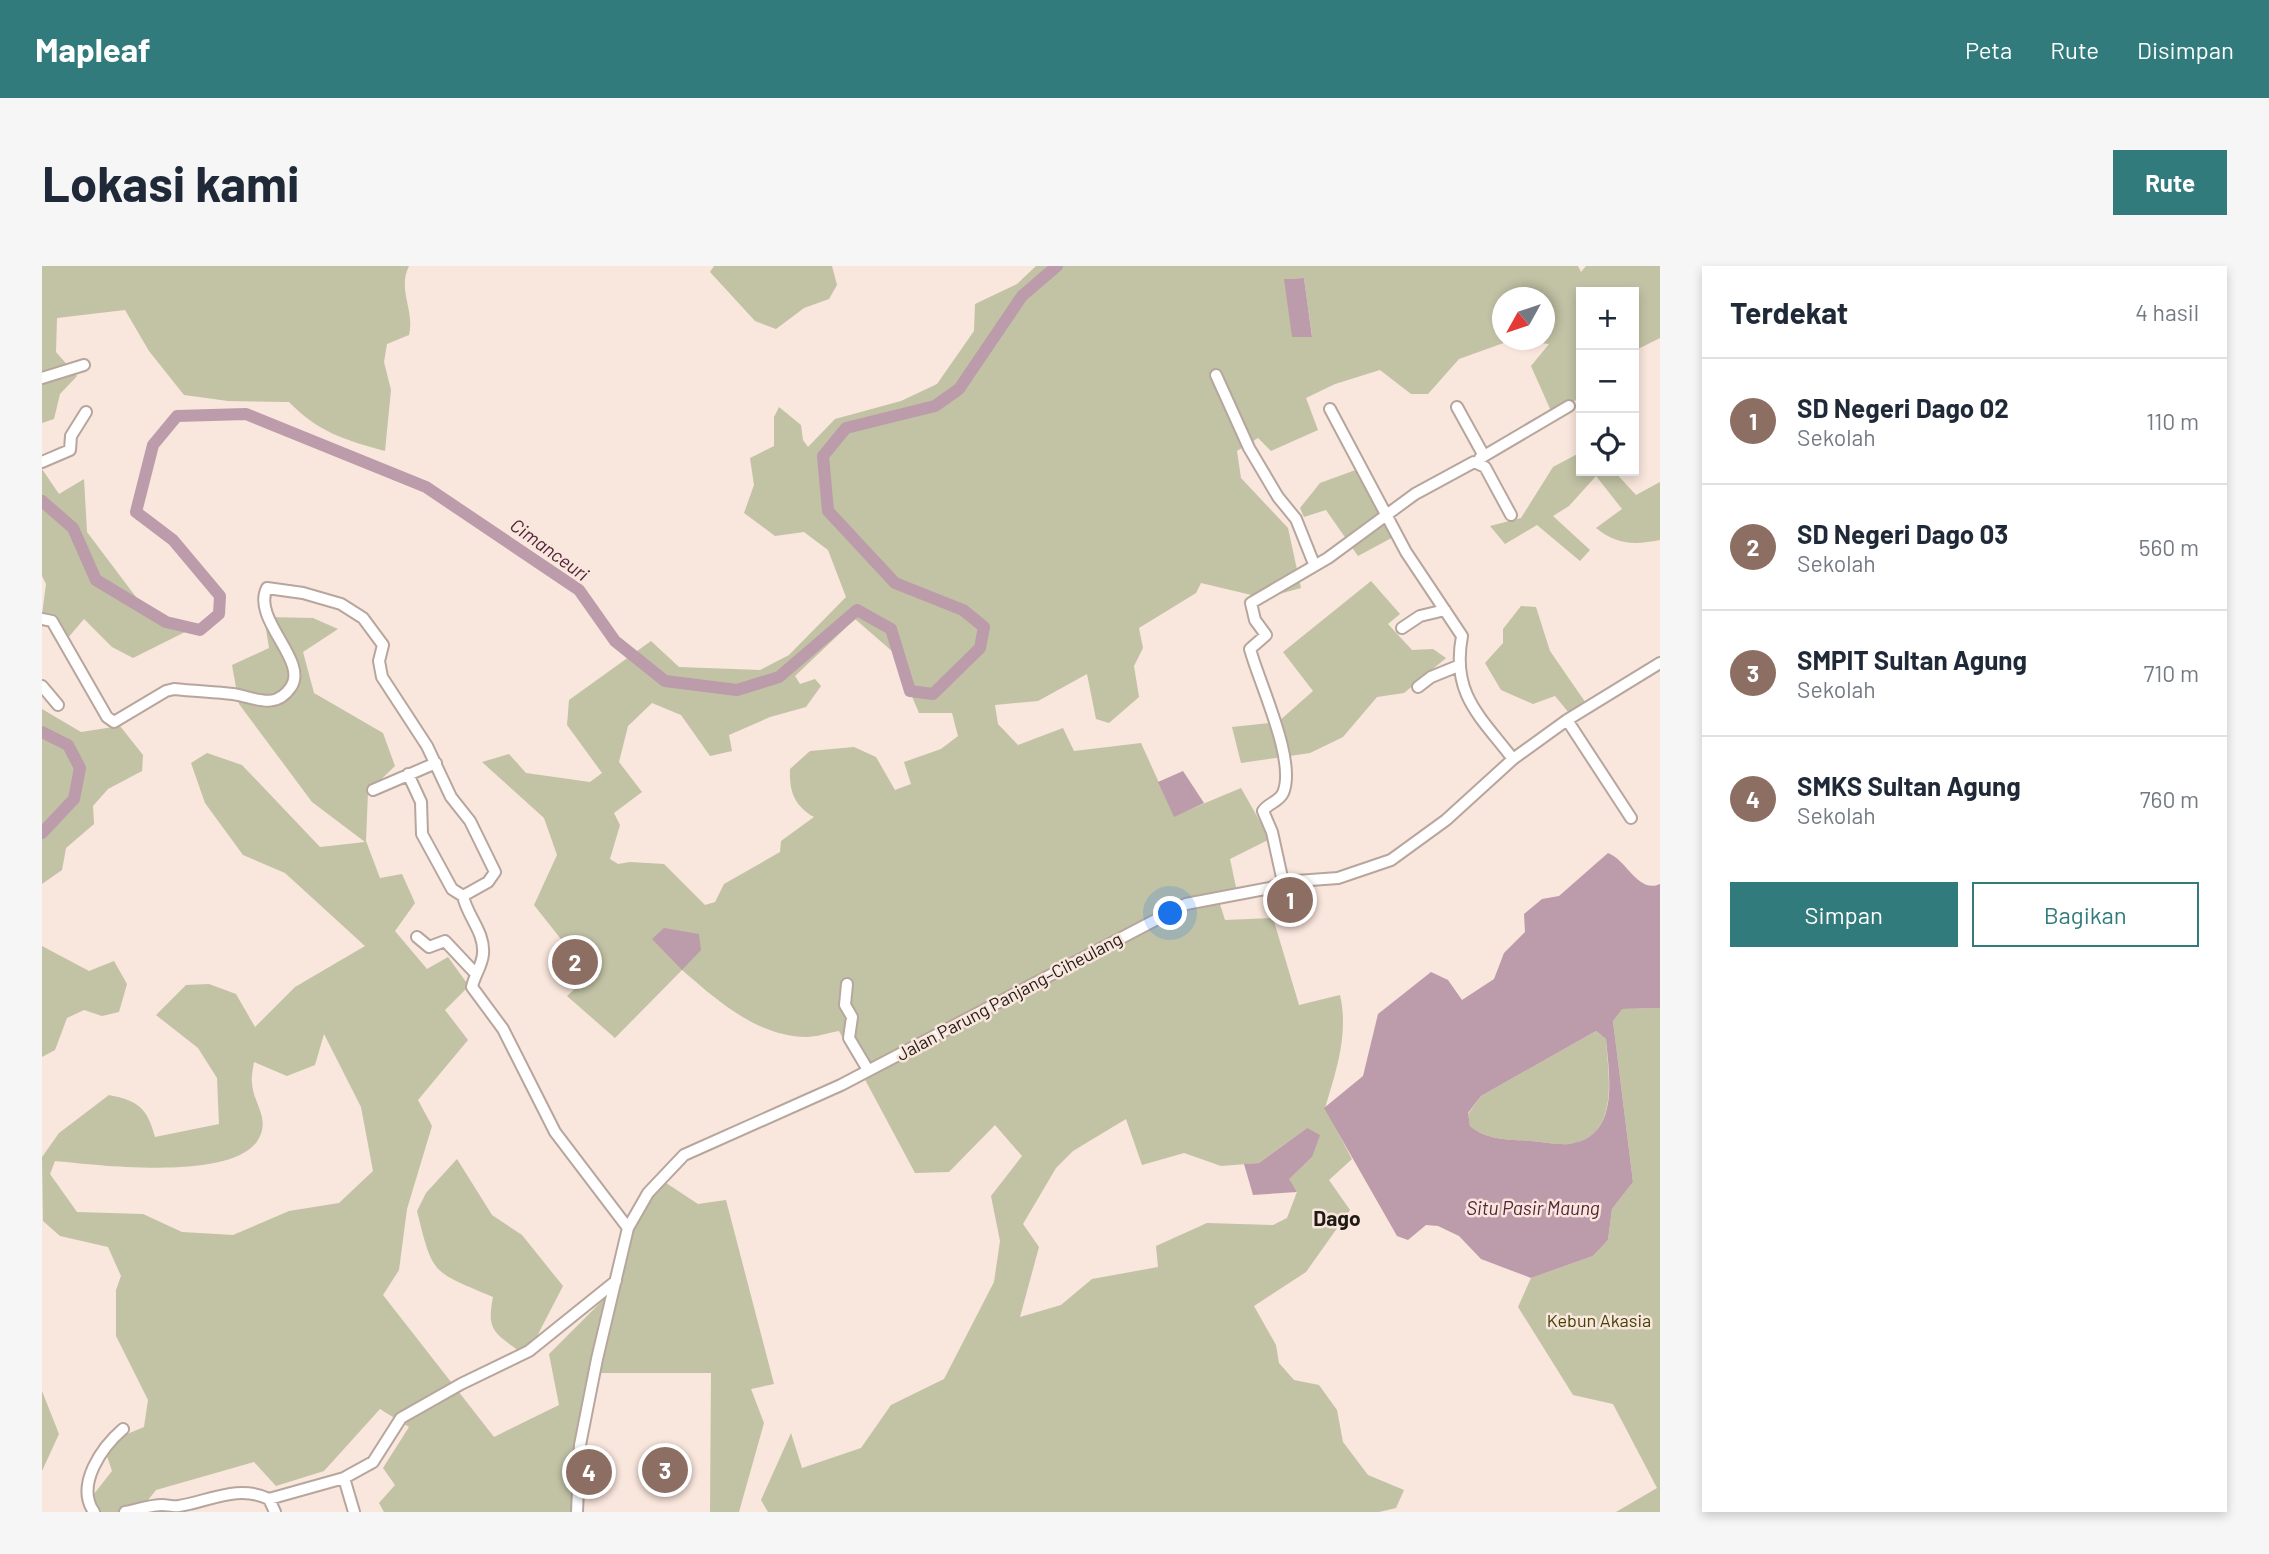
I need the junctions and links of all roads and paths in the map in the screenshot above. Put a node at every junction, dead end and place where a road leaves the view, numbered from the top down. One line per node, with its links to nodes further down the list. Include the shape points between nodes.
1 (84, 365): 3 (street)
2 (1216, 375): 12 (street, via 1249,449 1296,519)
3 (42, 377)
4 (1569, 406): 8 (street)
5 (1457, 407): 8 (street)
6 (1330, 409): 11 (street)
7 (86, 412): 9 (street, via 71,436 70,450)
8 (1479, 459): 10 (street); 11 (street, via 1431,484)
9 (42, 462)
10 (1511, 515)
11 (1387, 516): 12 (street); 13 (street)
12 (1314, 564): 27 (street, via 1251,603 1255,620 1266,635 1250,649 1284,754 1284,789 1263,811)
13 (1445, 610): 15 (street, via 1420,616); 17 (street, via 1462,636)
14 (42, 619): 23 (street, via 52,621 114,722 174,689 237,695 256,702 280,698 294,682 292,666 266,615 264,591 274,587 327,599 371,626 383,645 382,677)
15 (1402, 628)
16 (1660, 663): 21 (street, Jalan Parung Panjang–Ciheulang)
17 (1458, 666): 19 (street); 22 (street, via 1471,703)
18 (42, 686): 20 (street)
19 (1418, 687)
20 (58, 705)
21 (1567, 720): 22 (street, Jalan Parung Panjang–Ciheulang); 26 (street)
22 (1513, 759): 27 (street, Jalan Parung Panjang–Ciheulang, via 1446,820 1391,860 1338,878)
23 (436, 763): 24 (street); 28 (street, via 495,872 488,882)
24 (408, 774): 25 (street); 28 (street, via 421,802 422,834 452,889)
25 (373, 790)
26 (1631, 818)
27 (1283, 882): 32 (street, Jalan Parung Panjang–Ciheulang, via 1186,904)
28 (463, 896): 30 (street, via 484,953)
29 (417, 937): 30 (street, via 429,947 445,941)
30 (476, 974): 33 (street, via 472,987 503,1029 555,1132)
31 (847, 984): 32 (street, via 845,1005 852,1017 849,1038)
32 (868, 1070): 33 (street, Jalan Parung Panjang–Ciheulang, via 684,1155 649,1193)
33 (628, 1228): 34 (street, Jalan Parung Panjang–Ciheulang)
34 (616, 1281): 36 (street, via 529,1351 401,1418 373,1462); 43 (street, Jalan Parung Panjang–Ciheulang, via 580,1445)
35 (123, 1429): 39 (street, via 96,1459 87,1494)
36 (344, 1478): 37 (street); 42 (street)
37 (269, 1499): 38 (street, via 238,1491); 41 (street)
38 (174, 1509): 40 (street, via 161,1505)
39 (94, 1512)
40 (124, 1512)
41 (275, 1512)
42 (355, 1512)
43 (577, 1512)

